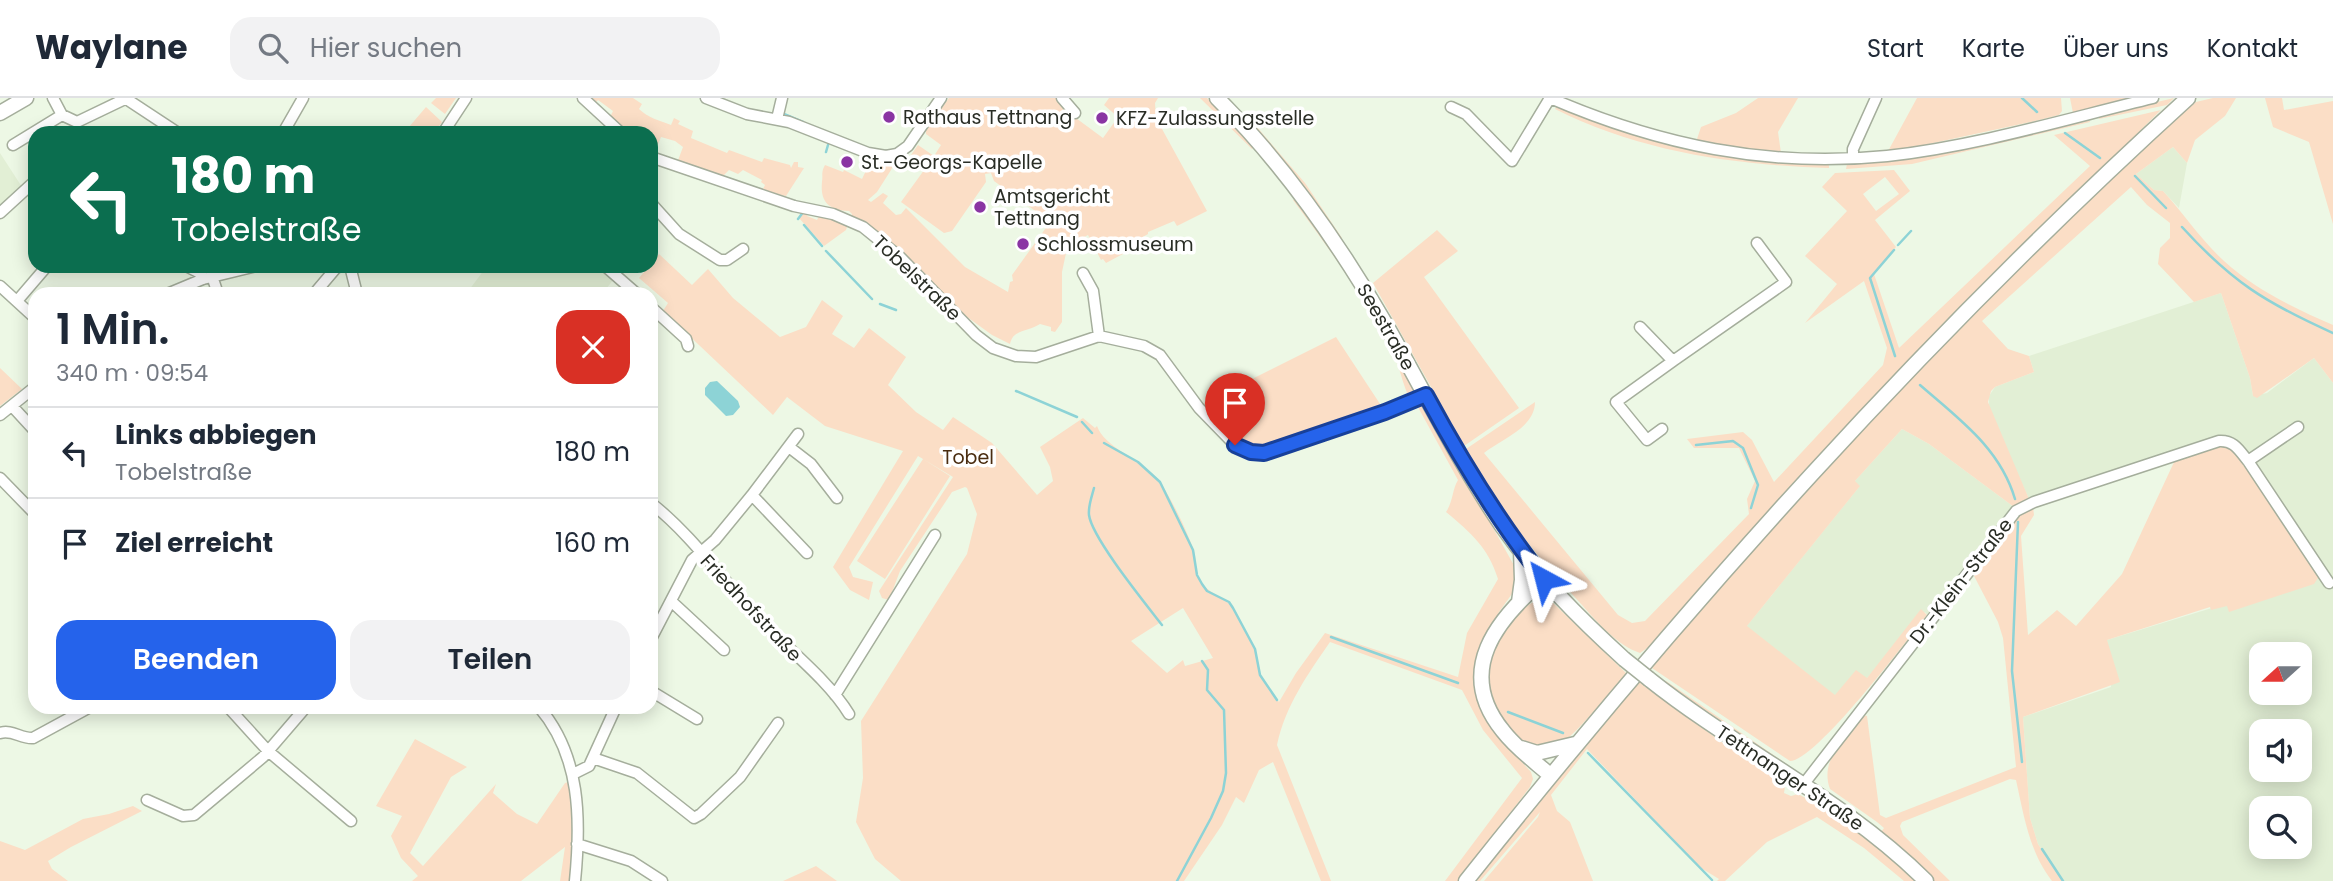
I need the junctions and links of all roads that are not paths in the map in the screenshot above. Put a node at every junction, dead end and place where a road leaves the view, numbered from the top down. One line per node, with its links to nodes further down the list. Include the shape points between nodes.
1 (26, 98): 17 (main road)
2 (53, 98): 19 (street)
3 (303, 98): 27 (street)
4 (466, 98): 28 (street)
5 (583, 98): 29 (street)
6 (706, 98): 20 (street, via 747,114)
7 (782, 98): 20 (street)
8 (940, 98): 20 (street, via 915,138 897,155 874,155)
9 (1062, 98): 18 (street)
10 (1217, 98): 58 (main road, Seestraße, via 1311,208)
11 (1550, 98): 16 (street, via 1512,161 1466,114); 32 (street, via 1634,131 1695,146 1768,157)
12 (1876, 98): 32 (street)
13 (2153, 98): 32 (street, via 1941,147)
14 (2188, 98): 94 (main road, via 1968,308 1850,431)
15 (125, 99): 21 (street); 24 (street)
16 (1451, 107)
17 (0, 113)
18 (1075, 113)
19 (62, 115): 22 (street); 23 (street)
20 (777, 119)
21 (163, 123): 25 (street); 26 (street)
22 (44, 126)
23 (73, 126)
24 (78, 126)
25 (161, 126)
26 (168, 126)
27 (287, 126)
28 (448, 126)
29 (613, 126)
30 (28, 136): 31 (street)
31 (13, 145)
32 (1853, 158)
33 (658, 159): 54 (street, Tobelstraße, via 863,227 900,257 976,335 1002,352 1036,357)
34 (28, 187): 36 (street)
35 (658, 211): 38 (street, via 679,234 720,260)
36 (0, 213)
37 (1757, 243): 56 (street, via 1786,282)
38 (743, 249)
39 (41, 273): 45 (street)
40 (332, 273): 47 (street)
41 (613, 273): 48 (street)
42 (1083, 273): 54 (street, via 1093,291)
43 (214, 274): 46 (street)
44 (0, 286): 50 (street)
45 (29, 287)
46 (183, 287)
47 (320, 287)
48 (629, 287)
49 (28, 288): 50 (street)
50 (17, 301): 51 (street)
51 (28, 311)
52 (658, 313): 55 (street)
53 (1640, 327): 56 (street)
54 (1099, 336): 58 (street, via 1144,346 1160,355 1199,408 1235,445 1251,452 1264,453)
55 (688, 346)
56 (1673, 361): 63 (street, via 1616,402 1647,440)
57 (28, 393): 59 (street)
58 (1426, 395): 73 (main road, Seestraße, via 1475,482)
59 (12, 406): 60 (street); 61 (street)
60 (0, 415)
61 (28, 423)
62 (2298, 427): 66 (street)
63 (1662, 429)
64 (798, 434): 65 (street)
65 (789, 447): 68 (street); 69 (street, via 811,464)
66 (2248, 461): 77 (street, Dr.-Klein-Straße); 100 (street, Dr.-Klein-Straße, via 2233,443 2219,441 2021,506)
67 (0, 478): 70 (street)
68 (752, 495): 74 (street); 75 (street)
69 (837, 498)
70 (28, 507)
71 (658, 509): 75 (street, Friedhofstraße)
72 (935, 535): 84 (street)
73 (1521, 550): 76 (main road, Seestraße); 79 (main road)
74 (807, 552)
75 (700, 553): 78 (street); 84 (street, Friedhofstraße)
76 (1544, 579): 79 (main road); 82 (main road, Seestraße)
77 (2329, 583)
78 (671, 601): 80 (street); 81 (street)
79 (1519, 602): 95 (main road, via 1488,643 1482,679 1492,716)
80 (658, 626)
81 (724, 650)
82 (1624, 659): 100 (main road, Tettnanger Straße, bridge, via 1718,730)
83 (658, 695): 91 (street)
84 (835, 695): 90 (street, Friedhofstraße)
85 (77, 714): 93 (street, via 33,738)
86 (234, 714): 96 (street)
87 (300, 714): 96 (street)
88 (544, 714): 98 (street, via 558,732)
89 (613, 714): 97 (street)
90 (849, 714)
91 (697, 719)
92 (778, 723): 97 (street, via 740,777 694,818 637,773)
93 (0, 733)
94 (1575, 744): 95 (main road, via 1537,753); 99 (main road)
95 (1520, 748): 99 (main road)
96 (268, 751): 101 (street, via 194,815 183,816); 102 (street)
97 (593, 758): 98 (street, via 589,766)
98 (573, 774): 103 (street)
99 (1550, 775): 106 (main road)
100 (1802, 785): 107 (main road, Tettnanger Straße, via 1882,841)
101 (147, 800)
102 (351, 821)
103 (577, 844): 104 (street); 105 (street, via 631,861)
104 (575, 881)
105 (662, 881)
106 (1466, 881)
107 (1926, 881)

